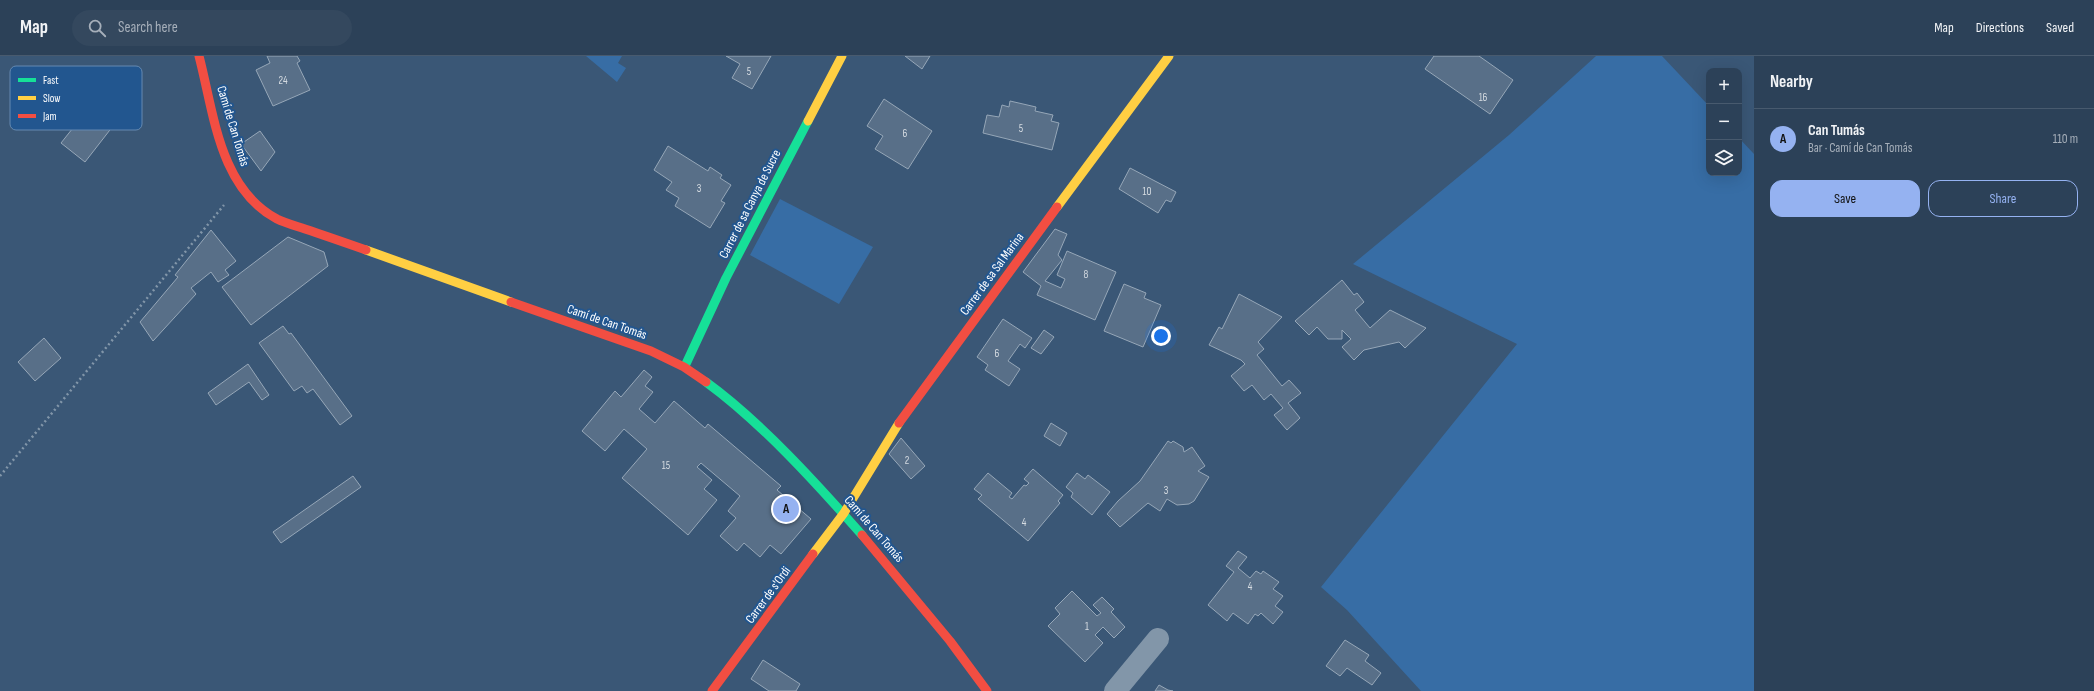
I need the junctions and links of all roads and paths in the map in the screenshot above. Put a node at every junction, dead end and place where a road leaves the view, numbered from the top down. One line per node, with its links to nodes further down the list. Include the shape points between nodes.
1 (199, 56): 4 (street, Camí de Can Tomás, via 225,155)
2 (842, 56): 5 (street, Carrer de sa Canya de Sucre, via 726,278)
3 (1169, 56): 7 (street, Carrer de sa Sal Marina, via 906,411)
4 (240, 187): 5 (street, Camí de Can Tomás, via 252,201 277,219 651,351); 6 (path)
5 (686, 366): 7 (street, Camí de Can Tomás, via 716,388 799,466)
6 (0, 476)
7 (844, 513): 9 (street, Carrer de s'Ordi); 10 (street, Camí de Can Tomás, via 964,658)
8 (1158, 639): 11 (street)
9 (712, 691)
10 (987, 691)
11 (1115, 691)

